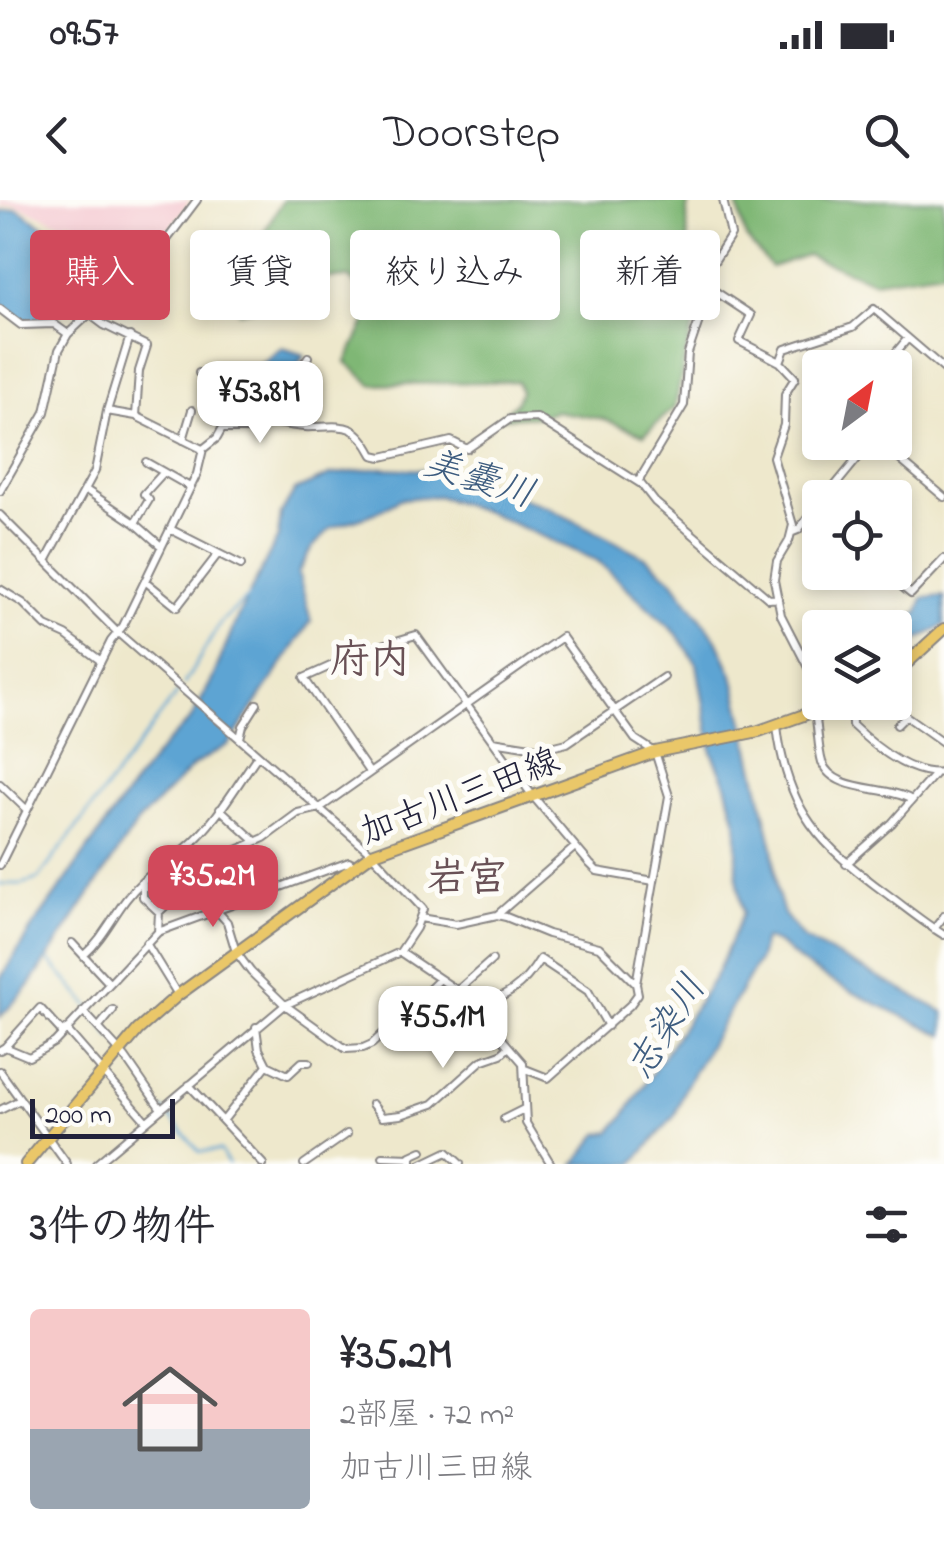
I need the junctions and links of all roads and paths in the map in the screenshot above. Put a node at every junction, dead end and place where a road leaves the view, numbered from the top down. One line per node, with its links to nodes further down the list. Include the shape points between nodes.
1 (197, 200): 3 (street)
2 (724, 200): 4 (street, via 731,236)
3 (170, 236)
4 (720, 253)
5 (720, 294): 15 (street, via 752,315 739,341)
6 (0, 309): 10 (street, via 22,326 54,324)
7 (81, 320): 10 (street)
8 (97, 320): 11 (street)
9 (699, 320): 30 (street, via 688,353 682,414)
10 (68, 334): 33 (street, via 45,412)
11 (130, 336): 20 (street); 21 (street, via 147,346)
12 (908, 338): 13 (street); 15 (street, via 874,308 853,327 784,349); 16 (street)
13 (898, 350)
14 (308, 358): 18 (street, via 285,391)
15 (780, 362): 39 (street, via 794,378 772,457)
16 (944, 369)
17 (199, 373): 18 (street, via 232,380)
18 (264, 402): 22 (street)
19 (192, 410): 23 (street)
20 (107, 411): 21 (street); 32 (street)
21 (136, 416): 23 (street)
22 (263, 418): 24 (street, via 254,429 222,429); 30 (street, via 355,430 373,455 382,456 450,441 467,449 510,420 532,417)
23 (183, 440): 24 (street)
24 (203, 449): 31 (street)
25 (855, 460): 29 (street)
26 (900, 460): 34 (street)
27 (146, 462): 28 (street)
28 (163, 472): 31 (street); 36 (street, via 144,494 149,500)
29 (839, 480)
30 (638, 482): 48 (street, via 769,599)
31 (190, 487): 38 (street)
32 (85, 490): 36 (street); 43 (street)
33 (0, 491)
34 (944, 497)
35 (0, 515): 43 (street)
36 (135, 523): 40 (street)
37 (802, 525): 39 (street)
38 (170, 528): 40 (street); 41 (street)
39 (792, 532): 48 (street, via 774,572)
40 (161, 546): 45 (street)
41 (218, 554): 44 (street); 45 (street, via 177,607)
42 (944, 559): 47 (street, via 911,594)
43 (46, 560): 50 (street)
44 (242, 565)
45 (144, 580): 50 (street)
46 (0, 589): 53 (street)
47 (906, 590)
48 (778, 598): 51 (street)
49 (944, 629): 52 (main road)
50 (117, 632): 53 (street); 63 (street)
51 (802, 655)
52 (912, 658)
53 (102, 661): 76 (street)
54 (664, 677): 57 (street)
55 (257, 704): 63 (street)
56 (466, 704): 57 (street, via 562,637); 64 (street); 68 (street); 68 (street, via 416,634 304,678)
57 (616, 712): 64 (street, via 576,739 544,749); 66 (street, via 635,739)
58 (802, 717): 62 (main road, 加古川三田線)
59 (816, 720): 73 (street, via 828,772 845,783)
60 (852, 720): 70 (street, via 889,757)
61 (897, 724): 65 (street, via 906,716)
62 (777, 726): 66 (main road, 加古川三田線); 81 (street, via 785,777 812,830)
63 (240, 738): 67 (street)
64 (492, 741): 72 (street)
65 (944, 743)
66 (655, 752): 72 (main road, 加古川三田線); 84 (street, via 669,796)
67 (258, 754): 74 (street); 75 (street)
68 (370, 772): 74 (street)
69 (944, 772): 70 (street)
70 (934, 775): 73 (street)
71 (0, 784): 76 (street)
72 (532, 794): 78 (street); 79 (main road, 加古川三田線)
73 (910, 798): 81 (street)
74 (320, 808): 77 (street, via 298,813); 79 (street)
75 (220, 809): 77 (street); 80 (street)
76 (27, 810): 82 (street)
77 (254, 840): 86 (street, via 214,860)
78 (575, 847): 84 (street, via 598,871); 89 (street)
79 (372, 854): 83 (main road, 加古川三田線); 91 (street, via 423,909)
80 (169, 858): 85 (street); 86 (street)
81 (846, 864): 92 (street)
82 (0, 865)
83 (354, 866): 87 (street, via 350,862); 97 (main road, 加古川三田線)
84 (654, 881): 103 (street)
85 (142, 882): 88 (street, via 143,897); 99 (street)
86 (191, 882): 87 (street); 88 (street)
87 (218, 909): 93 (street); 97 (street)
88 (159, 912): 93 (street)
89 (497, 915): 91 (street, via 456,924); 103 (street, via 599,947)
90 (944, 916): 92 (street)
91 (420, 918): 98 (street)
92 (934, 929): 94 (street)
93 (158, 932): 96 (street)
94 (944, 935)
95 (72, 943): 99 (street)
96 (146, 943): 102 (street); 105 (street)
97 (236, 952): 105 (main road, 加古川三田線); 106 (street)
98 (400, 952): 101 (street); 106 (street)
99 (84, 955): 102 (street)
100 (492, 960): 104 (street)
101 (440, 979): 104 (street); 113 (street)
102 (109, 983): 107 (street)
103 (636, 984): 110 (street, via 638,994)
104 (458, 990): 108 (street)
105 (178, 995): 117 (main road, 加古川三田線)
106 (285, 1004): 112 (street); 113 (street, via 346,1049 363,1048)
107 (87, 1006): 111 (street); 114 (street)
108 (478, 1009): 110 (street, via 515,990 540,959 588,991); 113 (street, via 446,1021 412,1047); 115 (street)
109 (113, 1010): 111 (street)
110 (608, 1026): 120 (street, via 548,1078)
111 (99, 1027): 117 (street)
112 (256, 1028): 119 (street); 123 (street)
113 (388, 1029)
114 (64, 1031): 116 (street, via 29,1057); 116 (street, via 40,1008); 122 (street)
115 (509, 1047): 120 (street); 125 (street, via 481,1061 433,1104 390,1117)
116 (3, 1048)
117 (120, 1051): 122 (main road, 加古川三田線); 126 (street)
118 (309, 1062): 119 (street, via 288,1075)
119 (266, 1065): 131 (street)
120 (525, 1069): 127 (street)
121 (0, 1071): 124 (street)
122 (104, 1071): 130 (street); 133 (main road, 加古川三田線)
123 (188, 1085): 126 (street); 131 (street)
124 (20, 1100): 128 (street); 133 (street)
125 (372, 1104)
126 (162, 1107): 130 (street)
127 (524, 1109): 129 (street); 135 (street)
128 (0, 1110)
129 (504, 1118)
130 (146, 1120): 140 (street)
131 (224, 1121): 141 (street)
132 (346, 1134): 142 (street)
133 (48, 1138): 138 (main road, 加古川三田線); 139 (street)
134 (422, 1151): 137 (street)
135 (545, 1154): 145 (street); 146 (street)
136 (383, 1156): 137 (street)
137 (411, 1161)
138 (26, 1164)
139 (67, 1164)
140 (96, 1164)
141 (263, 1164)
142 (304, 1164)
143 (422, 1164): 144 (street, via 447,1152)
144 (460, 1164)
145 (535, 1164)
146 (551, 1164)

